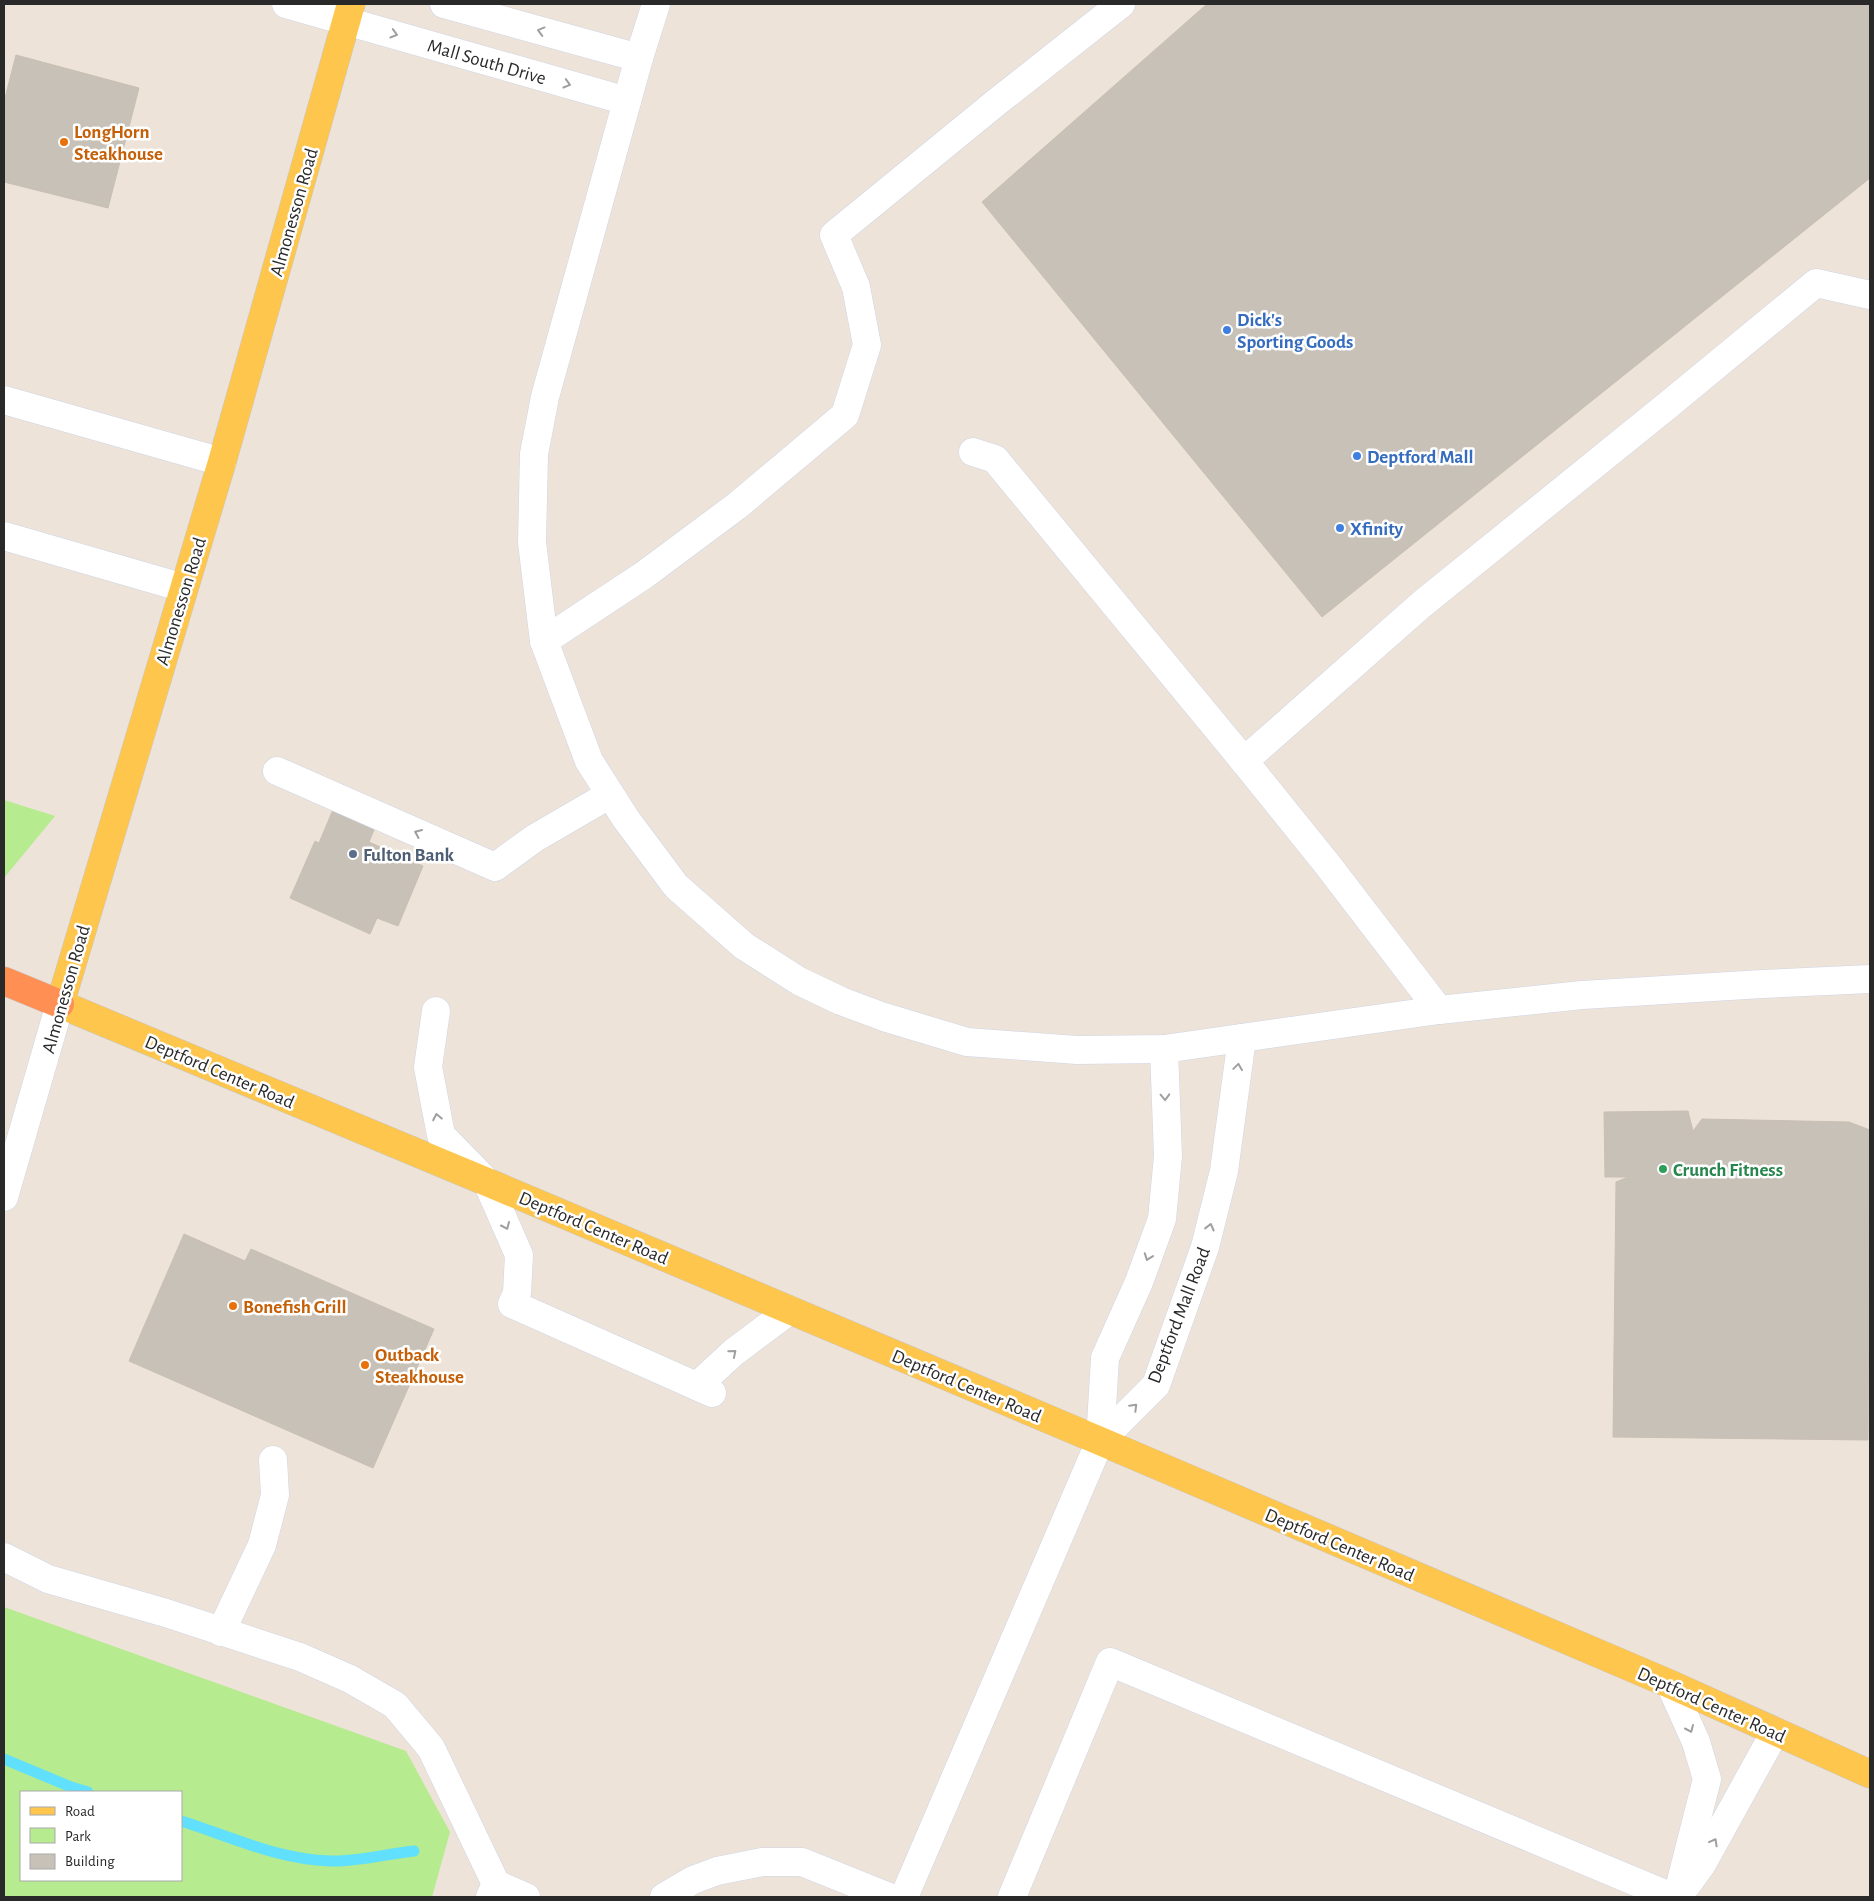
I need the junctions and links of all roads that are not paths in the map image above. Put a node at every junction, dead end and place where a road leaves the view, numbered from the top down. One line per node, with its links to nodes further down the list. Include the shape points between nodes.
1 (286, 4): 5 (street, Mall South Drive)
2 (444, 4): 6 (street, one-way to 2)
3 (656, 4): 6 (street)
4 (1121, 4): 14 (street, via 834,235 856,287 867,345 845,415 738,505 644,575)
5 (349, 12): 7 (street, Mall South Drive, one-way to 7); 11 (main road, Almonesson Road)
6 (639, 58): 7 (street)
7 (627, 101): 14 (street, via 544,397 534,454 532,542)
8 (1870, 295): 15 (street, via 1816,283 1422,604)
9 (4, 400): 11 (street)
10 (973, 452): 15 (street, via 995,458)
11 (222, 462): 13 (main road, Almonesson Road)
12 (4, 536): 13 (street)
13 (184, 588): 20 (main road, Almonesson Road)
14 (544, 641): 17 (street, via 589,761)
15 (1244, 762): 21 (street)
16 (277, 771): 17 (street, one-way to 16, via 535,838 495,867)
17 (609, 795): 24 (street, via 676,886 705,912 744,946 799,981 841,1001 967,1042 1077,1050)
18 (1870, 979): 21 (street, via 1582,995)
19 (4, 981): 20 (highway)
20 (60, 1004): 25 (main road, Deptford Center Road); 26 (street, Almonesson Road)
21 (1439, 1010): 23 (street)
22 (436, 1011): 25 (street, one-way to 22, via 441,1135 428,1068)
23 (1242, 1038): 24 (street); 28 (street, Deptford Mall Road, one-way to 23, via 1156,1385 1205,1247 1224,1171)
24 (1164, 1048): 28 (street, one-way to 28, via 1168,1156 1162,1219 1139,1282 1105,1358)
25 (487, 1182): 27 (main road, Deptford Center Road); 27 (street, one-way to 27, via 519,1255 517,1293 512,1304 704,1389 734,1352)
26 (4, 1197)
27 (790, 1310): 28 (main road, Deptford Center Road)
28 (1100, 1441): 34 (main road, Deptford Center Road); 41 (street)
29 (273, 1460): 33 (street, via 275,1495 262,1545)
30 (4, 1557): 31 (street)
31 (48, 1579): 32 (street); 33 (street)
32 (4, 1580)
33 (222, 1632): 37 (street, via 300,1657 350,1679 395,1705 432,1748)
34 (1670, 1684): 35 (main road, Deptford Center Road); 44 (street, one-way to 44, via 1696,1742 1707,1779)
35 (1775, 1732): 36 (main road, Deptford Center Road); 44 (street, one-way to 35, via 1702,1864)
36 (1870, 1774)
37 (493, 1890): 38 (street)
38 (526, 1897)
39 (664, 1897): 40 (street, via 717,1871 762,1862 802,1862)
40 (889, 1897)
41 (904, 1897)
42 (1012, 1897): 43 (street, via 1110,1662)
43 (1672, 1897)
44 (1677, 1897)

